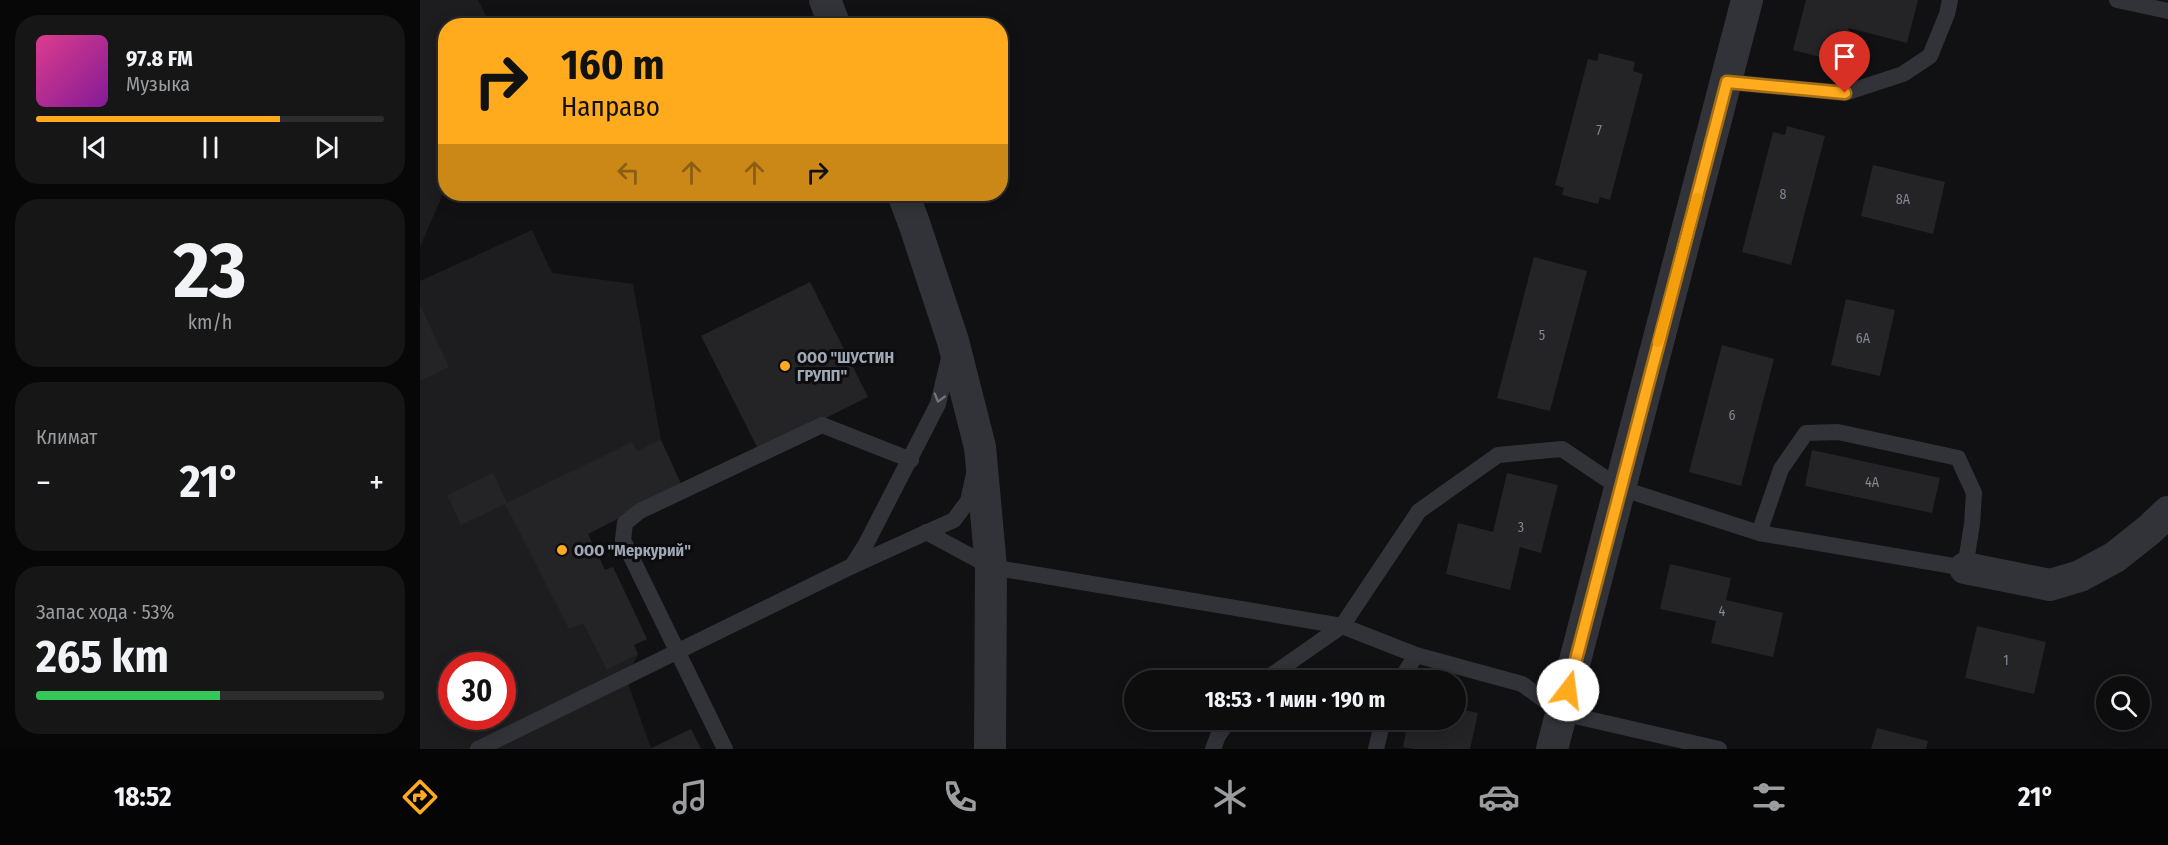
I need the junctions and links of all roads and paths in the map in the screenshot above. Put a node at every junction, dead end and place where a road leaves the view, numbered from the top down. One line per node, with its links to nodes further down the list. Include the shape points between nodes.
1 (825, 0): 6 (street)
2 (1748, 0): 7 (street)
3 (1950, 0): 7 (lane, via 1930,56 1904,74 1845,93)
4 (2117, 0): 5 (lane)
5 (2168, 11)
6 (832, 18)
7 (1727, 82): 12 (street)
8 (906, 201): 9 (street)
9 (953, 341): 10 (street); 11 (lane, one-way to 11, via 938,404)
10 (980, 447): 14 (lane, via 968,501 954,520); 17 (street)
11 (911, 460): 16 (lane); 20 (lane, via 822,425 640,512 626,523 623,540)
12 (1620, 488): 15 (lane); 19 (lane, via 1562,448 1498,455 1419,511); 24 (street)
13 (2168, 512): 18 (street, via 2115,557 2080,576 2050,585)
14 (926, 532): 16 (lane); 17 (lane)
15 (1759, 533): 18 (lane); 18 (lane, via 1781,469 1806,433 1838,432 1958,458 1974,493)
16 (850, 567): 20 (lane)
17 (991, 567): 19 (lane); 29 (street)
18 (1965, 568)
19 (1342, 626): 21 (lane); 22 (lane)
20 (678, 651): 27 (lane); 28 (lane)
21 (1416, 655): 23 (lane); 24 (lane, via 1522,684)
22 (1279, 670)
23 (1407, 670)
24 (1562, 713): 32 (street); 33 (lane)
25 (1222, 730): 30 (lane)
26 (1381, 730): 31 (lane)
27 (478, 749)
28 (725, 749)
29 (990, 749)
30 (1213, 749)
31 (1376, 749)
32 (1552, 749)
33 (1719, 749)

